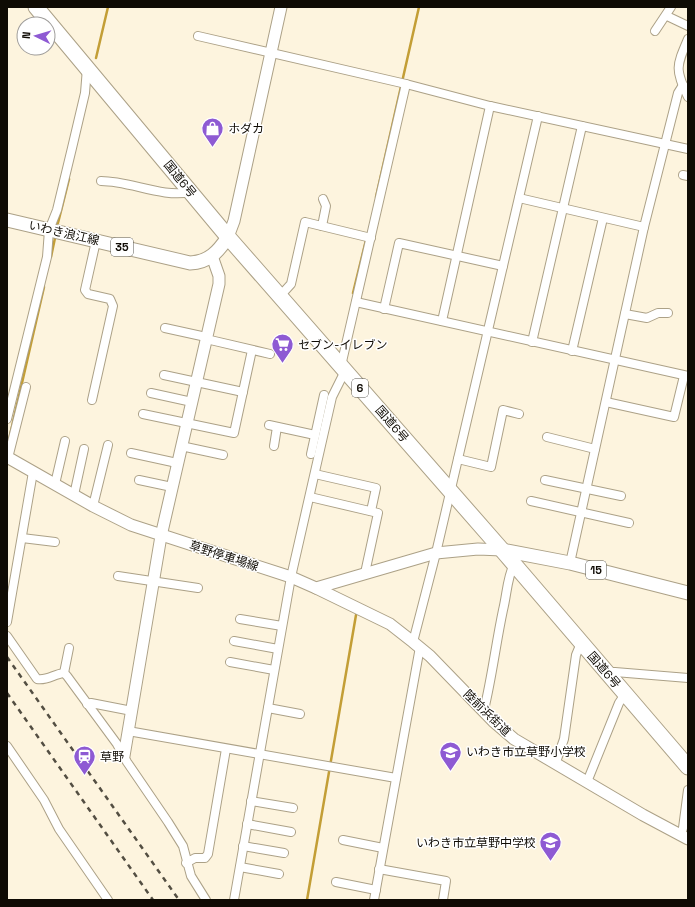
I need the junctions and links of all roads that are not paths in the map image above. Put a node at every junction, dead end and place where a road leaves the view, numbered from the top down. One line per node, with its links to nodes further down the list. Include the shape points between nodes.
1 (36, 7): 10 (highway, 国道6号 / 6)
2 (281, 7): 9 (street)
3 (671, 7): 4 (street)
4 (667, 16): 5 (street); 6 (street)
5 (688, 26)
6 (655, 31)
7 (198, 36): 9 (street)
8 (688, 39): 12 (street, via 678,66 678,74)
9 (270, 53): 11 (street); 29 (street, via 234,221)
10 (87, 67): 20 (highway, 国道6号 / 6); 28 (street, via 85,92 72,148 57,210)
11 (403, 83): 14 (street); 30 (street)
12 (683, 85): 13 (street); 17 (street, via 678,93)
13 (688, 97)
14 (490, 106): 15 (street); 33 (street)
15 (538, 116): 16 (street); 21 (street)
16 (582, 126): 17 (street); 23 (street)
17 (665, 144): 18 (street); 27 (street)
18 (688, 149)
19 (101, 181): 20 (street, via 114,181 177,195)
20 (191, 192): 29 (highway, 国道6号 / 6)
21 (519, 198): 23 (street); 34 (street)
22 (323, 199): 26 (street, via 326,206)
23 (563, 209): 24 (street); 44 (street)
24 (603, 218): 27 (street); 46 (street)
25 (7, 220): 28 (main road, いわき浪江線 / 35)
26 (322, 226): 30 (street); 35 (street, via 305,222 291,284)
27 (644, 227): 39 (street)
28 (49, 230): 31 (main road, いわき浪江線 / 35); 62 (street, via 47,257)
29 (228, 237): 32 (main road, いわき浪江線 / 35); 35 (highway, 国道6号 / 6)
30 (371, 238): 36 (street)
31 (96, 241): 32 (main road, いわき浪江線 / 35, via 190,263 199,263); 57 (street, via 85,290 88,294 110,299 113,306)
32 (212, 256): 43 (street, via 219,284)
33 (457, 257): 34 (street); 37 (street, via 399,243); 40 (street)
34 (503, 266): 42 (street)
35 (280, 296): 49 (highway, 国道6号 / 6)
36 (356, 302): 37 (street); 49 (street)
37 (384, 309): 40 (street)
38 (668, 313): 39 (street, via 658,313 647,318)
39 (625, 314): 48 (street)
40 (442, 321): 42 (street)
41 (165, 328): 43 (street)
42 (486, 332): 44 (street); 76 (street)
43 (206, 338): 45 (street); 52 (street)
44 (532, 342): 46 (street)
45 (252, 350): 47 (street); 54 (street)
46 (572, 351): 48 (street)
47 (270, 354)
48 (615, 360): 51 (street); 59 (street)
49 (343, 369): 64 (street); 85 (highway, 国道6号 / 6)
50 (164, 375): 52 (street)
51 (686, 376): 59 (street, via 674,418)
52 (196, 381): 54 (street); 58 (street)
53 (26, 387): 75 (street)
54 (243, 392): 63 (street, via 234,433)
55 (151, 393): 58 (street)
56 (324, 395): 64 (street)
57 (92, 400)
58 (192, 402): 63 (street)
59 (606, 402): 71 (street)
60 (143, 414): 63 (street)
61 (519, 414): 76 (street, via 503,410 491,467)
62 (7, 419)
63 (187, 423): 68 (street)
64 (318, 434): 69 (street, via 273,426); 73 (street); 79 (street)
65 (547, 438): 71 (street)
66 (65, 441): 82 (street)
67 (108, 445): 90 (street)
68 (181, 446): 74 (street); 77 (street)
69 (274, 446)
70 (84, 449): 86 (street)
71 (595, 449): 84 (street)
72 (131, 453): 77 (street)
73 (311, 454)
74 (223, 455)
75 (8, 458): 78 (street, 草野停車場線)
76 (458, 459): 85 (street)
77 (178, 463): 83 (street)
78 (33, 472): 82 (street, 草野停車場線); 95 (street)
79 (315, 474): 88 (street); 91 (street, via 376,488)
80 (139, 480): 83 (street)
81 (545, 480): 84 (street)
82 (55, 484): 86 (street, 草野停車場線)
83 (172, 487): 94 (street)
84 (586, 489): 87 (street); 92 (street)
85 (450, 490): 97 (highway, 国道6号 / 6); 98 (street)
86 (74, 495): 90 (street, 草野停車場線)
87 (621, 496)
88 (310, 497): 91 (street); 103 (street)
89 (532, 501): 92 (street)
90 (93, 506): 94 (street, 草野停車場線, via 131,525)
91 (371, 511): 101 (street, via 378,513)
92 (581, 513): 93 (street); 99 (street)
93 (629, 523)
94 (161, 536): 103 (street, 草野停車場線); 104 (street)
95 (22, 538): 96 (street); 109 (street)
96 (55, 542)
97 (502, 550): 98 (street); 99 (main road, 15); 100 (highway, 国道6号 / 6)
98 (436, 553): 101 (street); 114 (street)
99 (570, 563): 107 (main road, 15)
100 (514, 564): 113 (highway, 国道6号 / 6); 125 (street, via 500,619 493,671)
101 (366, 573): 106 (street)
102 (118, 576): 104 (street)
103 (291, 578): 106 (street, 草野停車場線); 110 (street)
104 (154, 581): 105 (street); 126 (street)
105 (198, 588)
106 (316, 588): 114 (street, 陸前浜街道, via 390,624)
107 (688, 593)
108 (240, 619): 110 (street)
109 (7, 622)
110 (282, 626): 116 (street)
111 (7, 636): 120 (street, via 37,679 43,680)
112 (234, 641): 116 (street)
113 (581, 643): 119 (highway, 国道6号 / 6); 133 (street, via 576,655 564,739)
114 (416, 644): 125 (street, 陸前浜街道); 135 (street)
115 (69, 648): 120 (street)
116 (278, 649): 118 (street)
117 (230, 662): 118 (street)
118 (274, 670): 124 (street)
119 (606, 672): 121 (street); 122 (highway, 国道6号 / 6)
120 (64, 673): 123 (street)
121 (688, 678)
122 (625, 694): 134 (highway, 国道6号 / 6); 136 (street)
123 (87, 704): 126 (street); 132 (street)
124 (268, 708): 127 (street); 131 (street)
125 (484, 710): 133 (street, 陸前浜街道, via 514,739)
126 (132, 711): 128 (street)
127 (300, 714)
128 (128, 731): 130 (street); 132 (street)
129 (7, 746): 153 (street, via 44,800 59,829)
130 (226, 749): 131 (street); 147 (street, via 208,854 205,858 195,858)
131 (259, 755): 135 (street); 138 (street)
132 (124, 756): 147 (street, via 183,846)
133 (556, 762): 136 (street, 陸前浜街道)
134 (688, 767)
135 (396, 778): 145 (street)
136 (587, 782): 142 (street, 陸前浜街道)
137 (688, 790): 142 (street)
138 (251, 801): 139 (street); 140 (street)
139 (293, 808)
140 (247, 824): 141 (street); 144 (street)
141 (292, 832)
142 (684, 837)
143 (343, 840): 145 (street)
144 (243, 846): 146 (street); 148 (street)
145 (383, 848): 149 (street)
146 (284, 853)
147 (186, 863): 154 (street)
148 (240, 867): 150 (street); 155 (street)
149 (379, 869): 152 (street); 157 (street, via 446,881)
150 (279, 874)
151 (336, 882): 152 (street)
152 (376, 890): 156 (street)
153 (108, 900)
154 (206, 900)
155 (234, 900)
156 (374, 900)
157 (443, 900)

